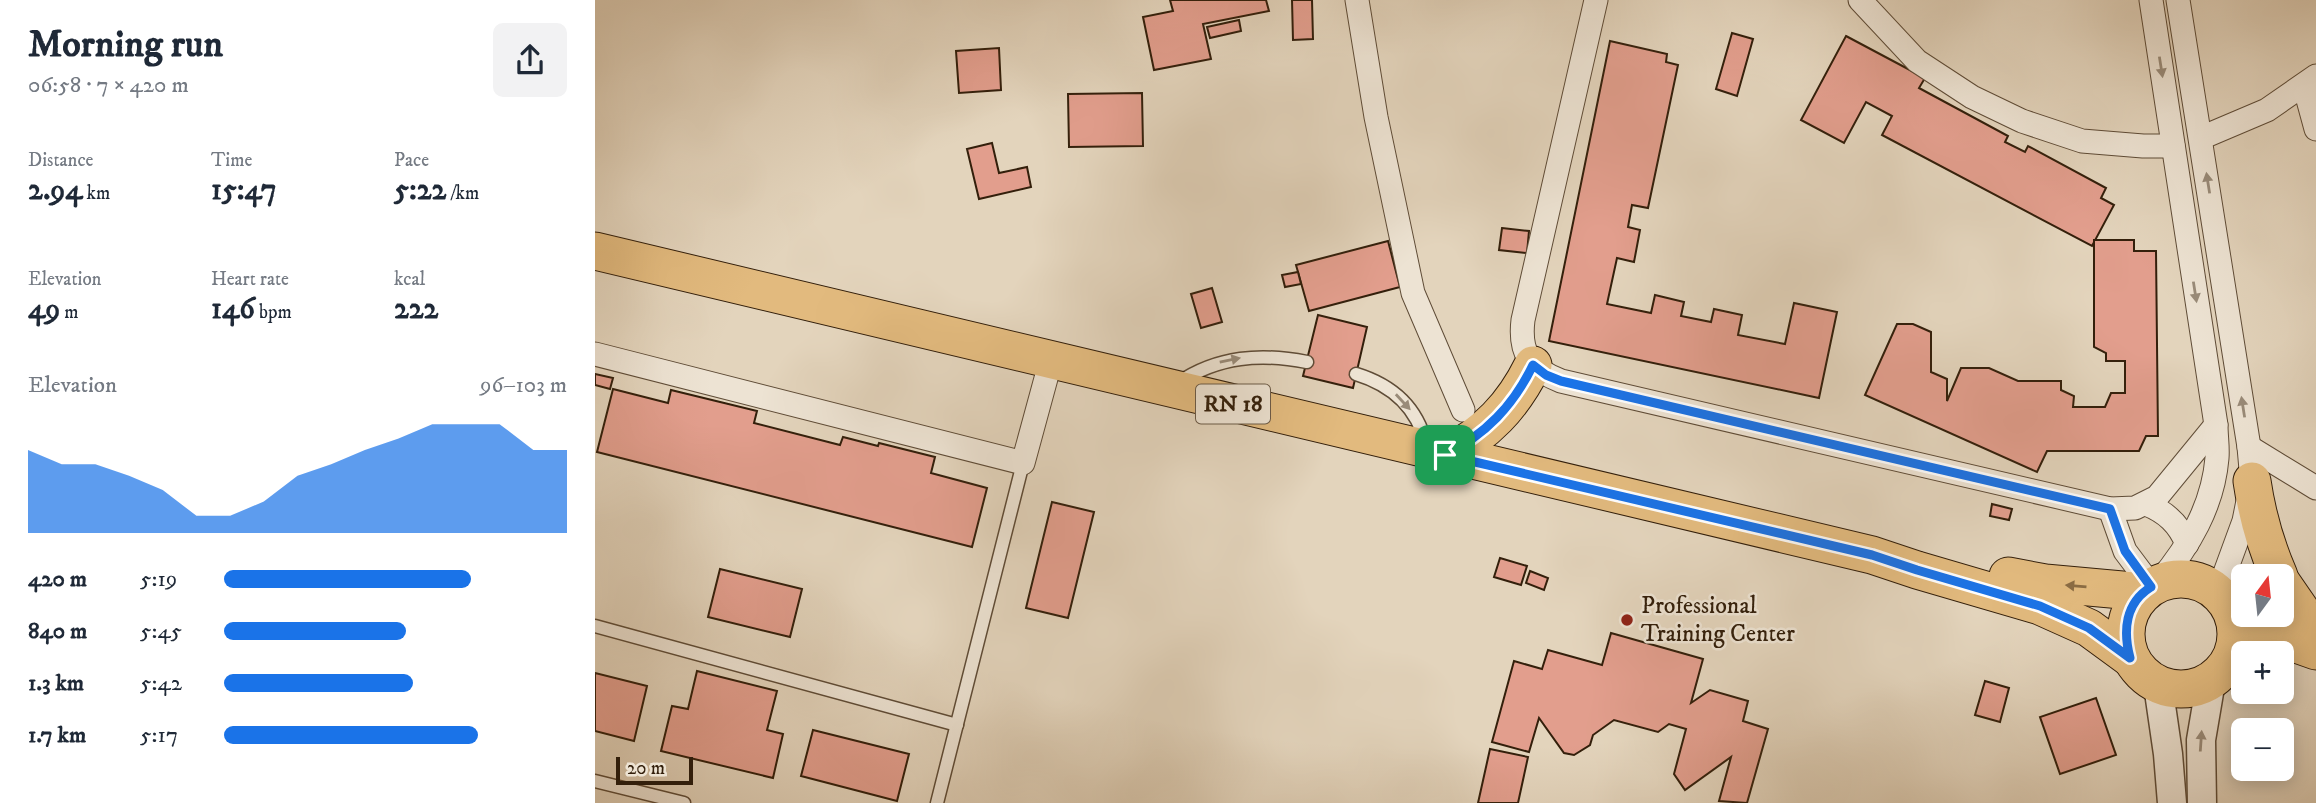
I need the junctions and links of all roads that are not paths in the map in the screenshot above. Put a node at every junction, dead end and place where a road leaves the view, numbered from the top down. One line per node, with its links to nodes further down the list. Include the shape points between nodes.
1 (1357, 0): 17 (street, via 1413,293)
2 (1596, 0): 14 (street, via 1523,320 1521,336)
3 (1860, 0): 9 (street, via 1917,61 1972,97 2022,121 2082,141)
4 (2151, 0): 9 (street, one-way to 9)
5 (2178, 0): 8 (street)
6 (2310, 80): 7 (street); 8 (street, via 2267,110)
7 (2316, 129)
8 (2201, 138): 21 (street, one-way to 8)
9 (2173, 146): 18 (street, one-way to 18)
10 (595, 251): 12 (main road, RN 18)
11 (595, 354): 20 (street)
12 (1051, 360): 16 (main road, RN 18); 20 (street)
13 (1307, 362): 16 (lane, one-way to 13, via 1189,375 1235,359 1259,356)
14 (1533, 365): 19 (main road, via 1498,418 1465,445); 24 (street, via 1561,381)
15 (1356, 374): 19 (lane, one-way to 19, via 1382,384 1404,401)
16 (1169, 389): 19 (main road, RN 18)
17 (1463, 410)
18 (2215, 425): 23 (street, via 2165,488); 25 (street, via 2217,458 2209,496)
19 (1436, 452): 26 (main road, RN 18)
20 (1023, 463): 39 (lane)
21 (2251, 464): 22 (street); 27 (main road, via 2257,516); 30 (street)
22 (2316, 488)
23 (2146, 503): 24 (street); 25 (street, via 2167,515)
24 (2110, 509): 28 (street, via 2125,551)
25 (2187, 544): 28 (street)
26 (1872, 555): 28 (main road, RN 18, one-way to 26, via 2045,583); 34 (main road, RN 18, via 2040,606 2089,628)
27 (2273, 564)
28 (2152, 587): 30 (main road, RN 18, via 2180,578 2200,582); 34 (main road, via 2133,606 2126,623)
29 (2294, 600): 32 (main road)
30 (2226, 605): 33 (main road, RN 18, via 2260,631); 36 (main road, via 2237,636)
31 (595, 626): 39 (lane)
32 (2316, 628)
33 (2316, 651)
34 (2130, 658): 38 (main road, RN 18)
35 (2294, 664): 37 (main road)
36 (2228, 667): 38 (main road, via 2195,688); 44 (street, one-way to 36, via 2201,740)
37 (2316, 669)
38 (2158, 685): 43 (street)
39 (957, 725): 42 (lane)
40 (595, 781): 41 (lane)
41 (684, 803)
42 (937, 803)
43 (2172, 803)
44 (2202, 803)

